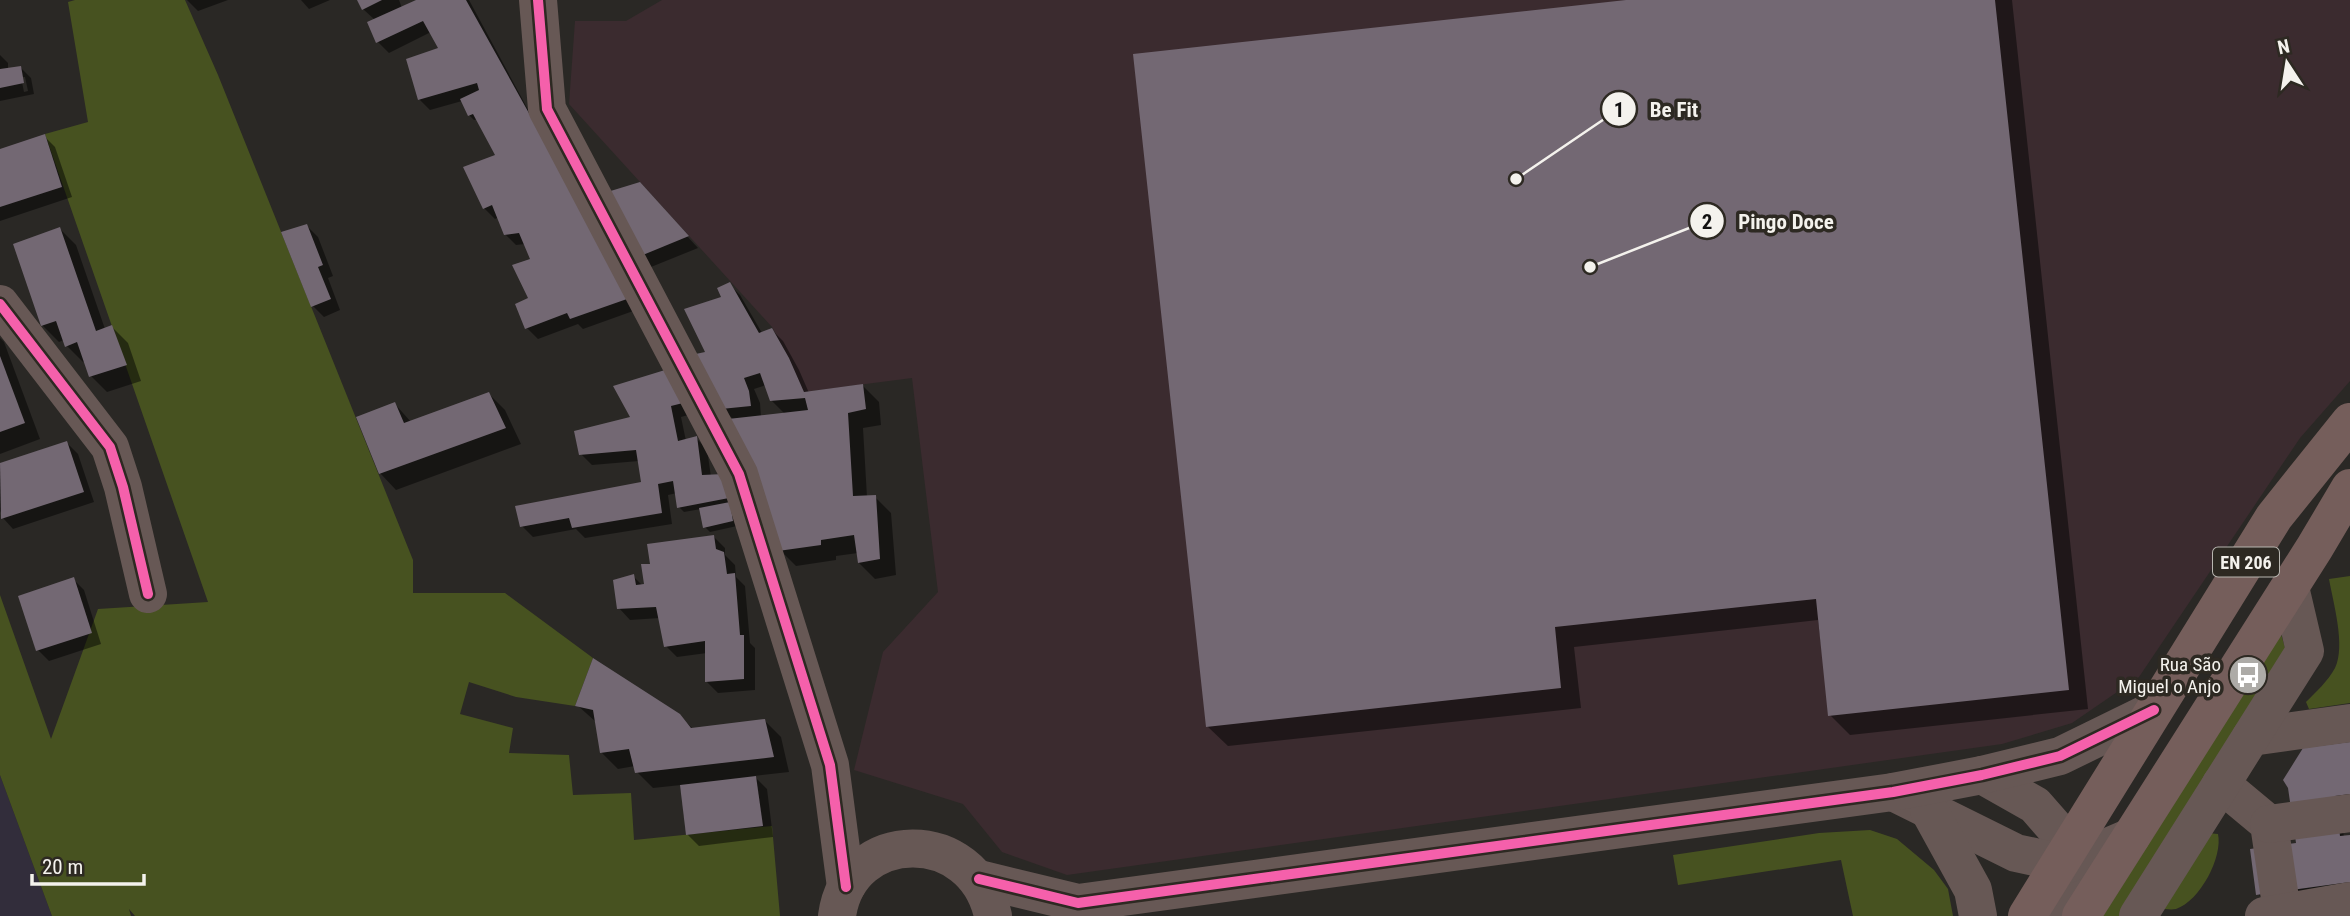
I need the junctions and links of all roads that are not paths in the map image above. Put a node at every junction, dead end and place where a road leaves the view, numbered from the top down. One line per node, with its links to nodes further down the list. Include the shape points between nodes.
1 (538, 0): 20 (street, via 547,109 739,474 830,765)
2 (0, 304): 6 (street, via 110,447 124,487)
3 (2350, 422): 7 (main road, EN 206, via 2274,517)
4 (2350, 488): 5 (main road, EN 206)
5 (2290, 587): 9 (street, via 2305,651); 16 (main road, EN 206)
6 (148, 594)
7 (2154, 710): 10 (street, via 2060,756); 17 (main road, EN 206)
8 (2350, 723): 9 (street)
9 (2251, 737): 11 (street)
10 (1982, 775): 12 (street); 17 (street, via 2035,805)
11 (2221, 784): 15 (street); 28 (street)
12 (1893, 792): 13 (street); 21 (street)
13 (1929, 810): 17 (street, via 2016,853); 24 (street, via 1973,890)
14 (2350, 813): 15 (street)
15 (2269, 824): 22 (street)
16 (2131, 837): 17 (street); 27 (main road, EN 206)
17 (2069, 856): 25 (main road, EN 206); 26 (street, via 2071,894)
18 (979, 879): 20 (street, via 955,859 933,849 908,848 874,859 855,876); 21 (street); 23 (street)
19 (2350, 901): 22 (street)
20 (842, 902)
21 (1067, 909)
22 (2273, 914)
23 (993, 916)
24 (1978, 916)
25 (2027, 916)
26 (2057, 916)
27 (2081, 916)
28 (2138, 916)

